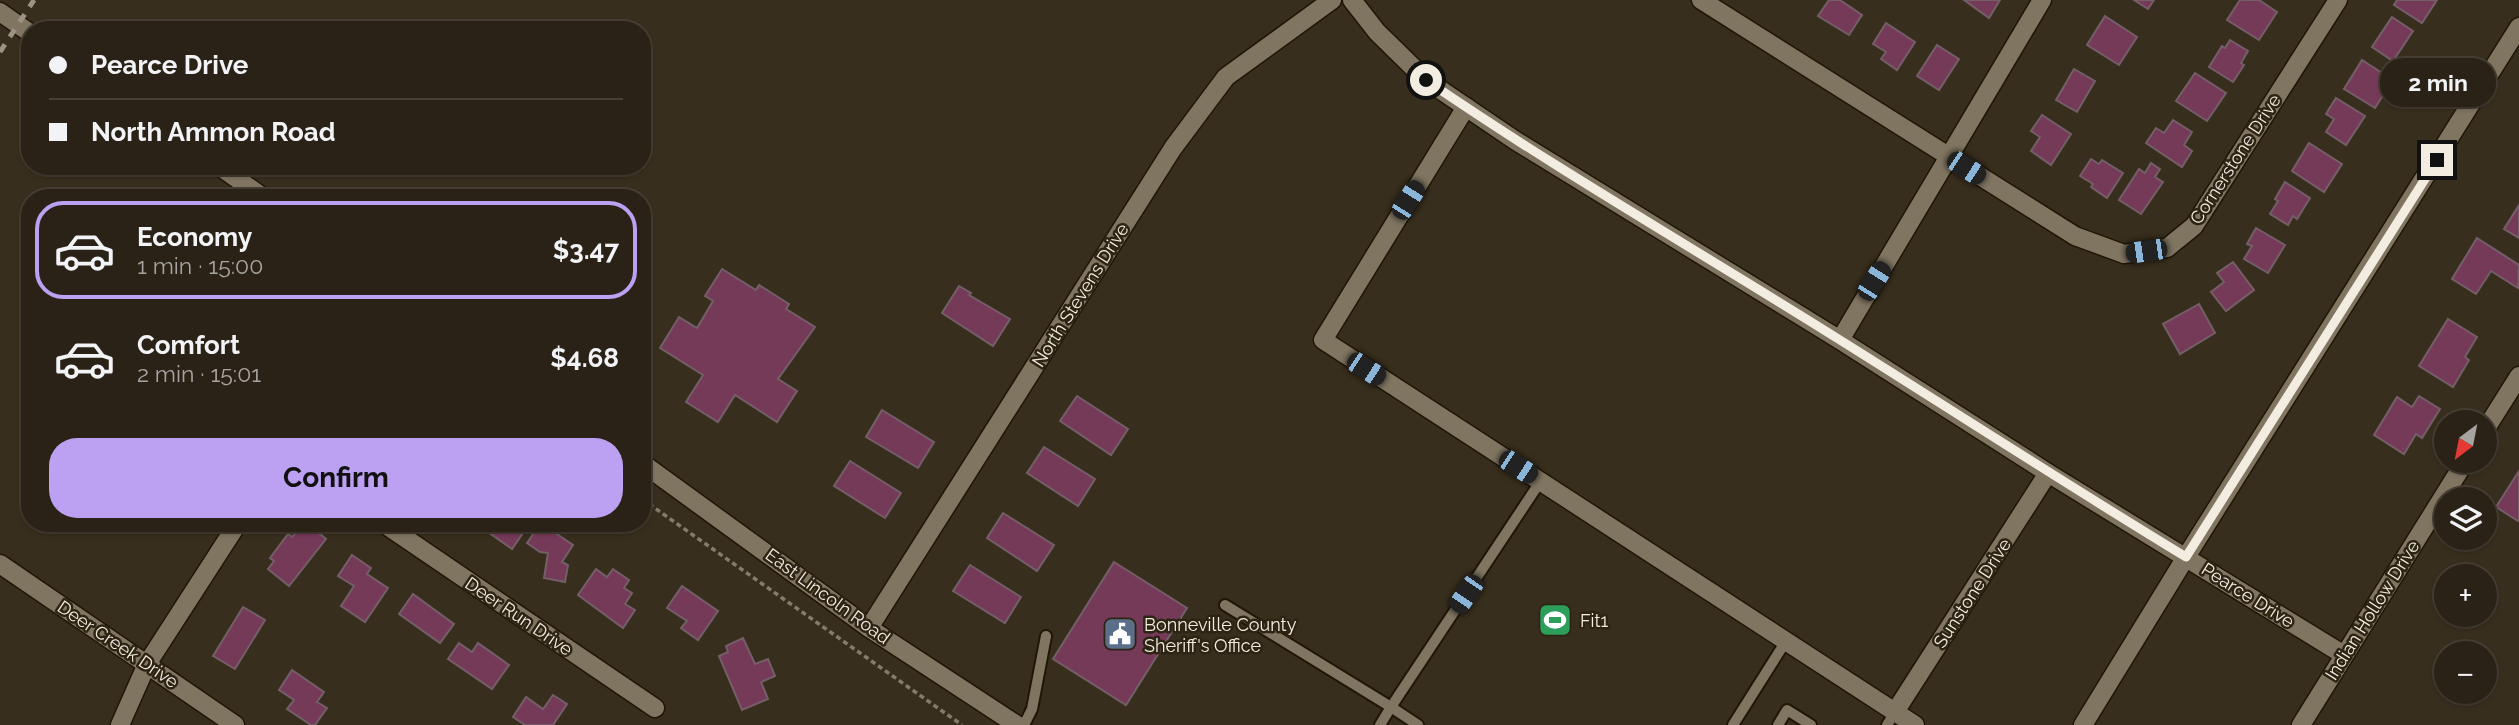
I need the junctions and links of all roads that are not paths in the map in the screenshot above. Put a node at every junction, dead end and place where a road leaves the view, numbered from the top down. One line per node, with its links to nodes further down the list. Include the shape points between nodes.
1 (1332, 0): 26 (street, North Stevens Drive, via 1226,77 1173,148)
2 (1352, 0): 9 (street, Pearce Drive, via 1426,80)
3 (1701, 0): 10 (street, Cornerstone Drive)
4 (2042, 0): 10 (street)
5 (2338, 0): 10 (street, Cornerstone Drive, via 2193,226 2167,247 2124,254 2075,236)
6 (0, 12): 7 (street)
7 (21, 27)
8 (2519, 27): 23 (street)
9 (1466, 107): 13 (street, Pearce Drive); 20 (street, via 1323,340)
10 (1948, 157): 13 (street)
11 (232, 175): 12 (street)
12 (251, 189)
13 (1840, 340): 18 (street, Pearce Drive)
14 (2519, 376): 15 (street)
15 (2512, 403): 16 (street)
16 (2497, 418)
17 (651, 470): 26 (street, East Lincoln Road)
18 (2049, 473): 23 (street, Pearce Drive); 33 (street, Sunstone Drive)
19 (2458, 473): 29 (street, Indian Hollow Drive)
20 (1540, 482): 28 (street); 31 (lane)
21 (232, 532): 30 (street)
22 (396, 532): 32 (street, Deer Run Drive)
23 (2186, 557): 29 (street, Pearce Drive); 44 (street)
24 (0, 564): 30 (street, Deer Creek Drive)
25 (1225, 605): 31 (lane)
26 (869, 628): 36 (street, East Lincoln Road)
27 (1046, 636): 37 (lane)
28 (1786, 641): 33 (street); 40 (lane)
29 (2344, 655): 45 (street, Indian Hollow Drive)
30 (147, 664): 34 (street); 35 (street, Deer Creek Drive)
31 (1391, 707): 38 (lane); 39 (lane)
32 (654, 708)
33 (1891, 718): 43 (street)
34 (120, 725)
35 (235, 725)
36 (1017, 725)
37 (1024, 725)
38 (1380, 725)
39 (1418, 725)
40 (1733, 725)
41 (1778, 725): 42 (lane, via 1787,710)
42 (1811, 725)
43 (1915, 725)
44 (2083, 725)
45 (2301, 725)

